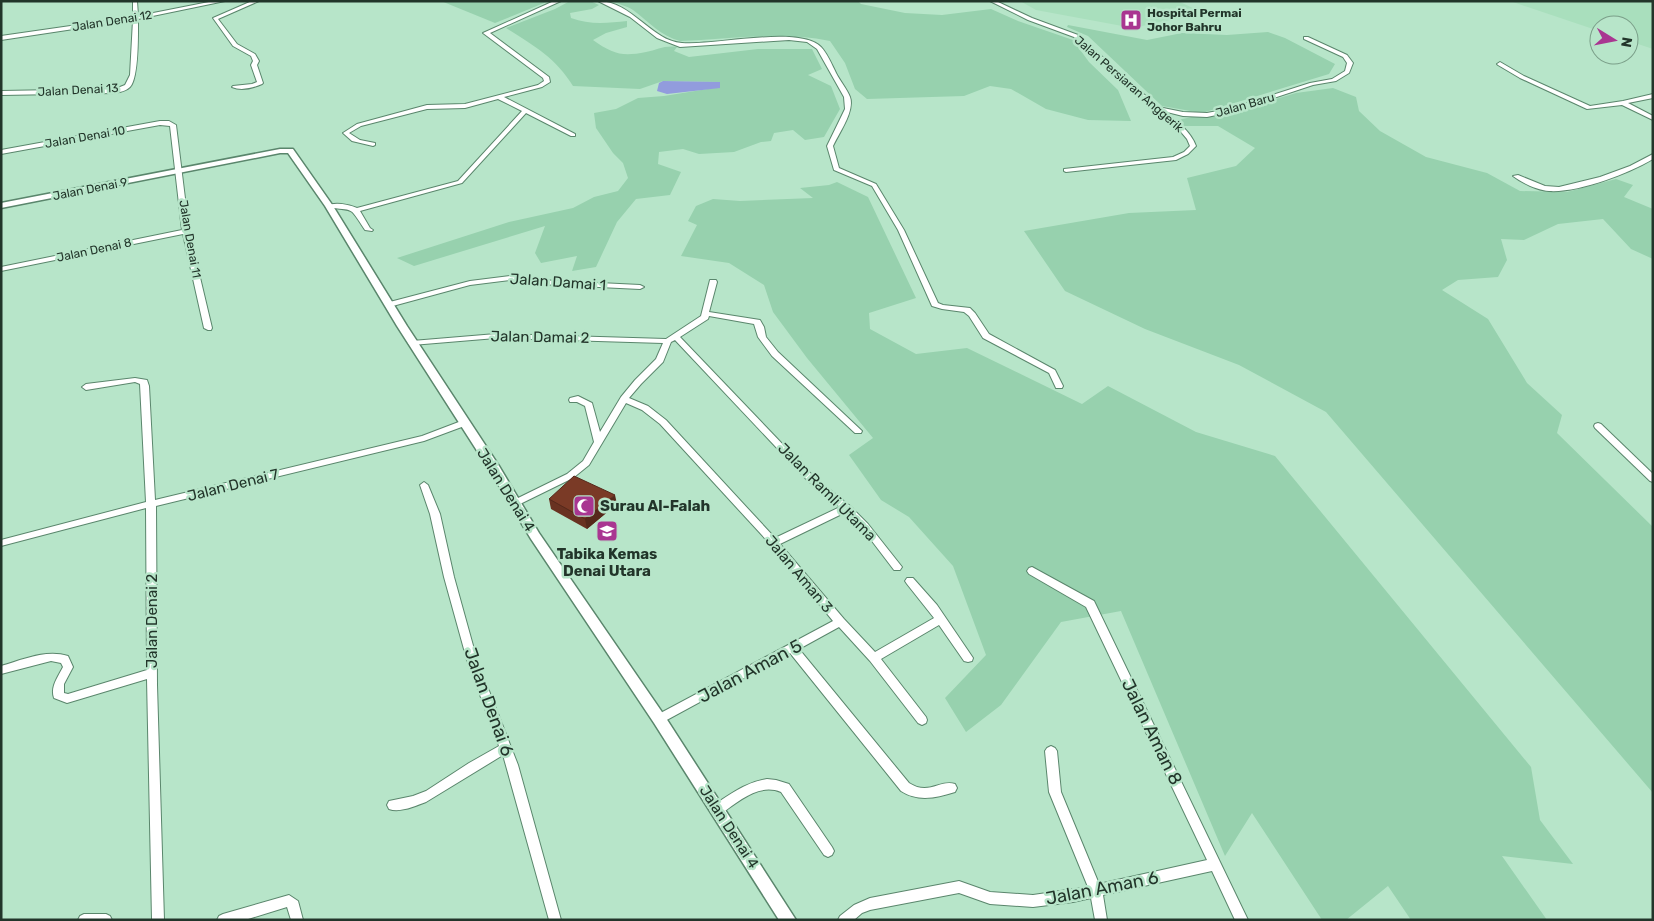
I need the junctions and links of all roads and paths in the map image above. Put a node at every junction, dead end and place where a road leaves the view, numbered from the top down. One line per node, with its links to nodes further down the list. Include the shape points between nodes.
1 (135, 1): 9 (street, Jalan Denai 13)
2 (223, 1): 9 (street, Jalan Denai 12)
3 (257, 1): 13 (street, via 215,18 235,45 256,60 254,65 260,83)
4 (554, 1): 8 (street)
5 (559, 1): 8 (street)
6 (600, 1): 42 (street, via 632,16 659,37 680,45 789,38 808,41 819,48 847,97 848,109 830,146 836,169 874,185 900,230 935,304 968,310 986,336 1052,372)
7 (992, 1): 18 (street, Jalan Persiaran Anggerik, via 1076,36)
8 (549, 6): 16 (street, via 486,33 548,80 540,86)
9 (136, 18): 10 (street, Jalan Denai 12); 14 (street, Jalan Denai 13, via 133,75 127,88 115,91)
10 (1, 38)
11 (1306, 38): 18 (street, Jalan Baru, via 1350,60 1347,72 1334,80 1229,111 1207,115 1183,114)
12 (1500, 64): 17 (street, via 1588,108)
13 (235, 87)
14 (1, 93)
15 (1653, 96): 17 (street)
16 (499, 97): 19 (street); 23 (street, via 465,106 427,107 359,125 346,133 357,142)
17 (1622, 103): 20 (street)
18 (1155, 107): 26 (street, Jalan Persiaran Anggerik, via 1190,138 1193,146 1186,153 1174,159)
19 (525, 111): 22 (street); 31 (street, via 460,182)
20 (1653, 118)
21 (168, 122): 24 (street, Jalan Denai 10); 27 (street, Jalan Denai 11, via 173,125)
22 (573, 135)
23 (373, 144)
24 (1, 152)
25 (1653, 156): 28 (street, via 1642,164 1566,188 1544,188)
26 (1066, 170)
27 (180, 172): 29 (street, Jalan Denai 9); 30 (street, Jalan Denai 4, via 286,150 292,153); 33 (street, Jalan Denai 11)
28 (1516, 176)
29 (1, 206)
30 (329, 206): 31 (street); 37 (street, Jalan Denai 4)
31 (356, 210): 32 (street)
32 (370, 230)
33 (186, 231): 34 (street, Jalan Denai 8); 39 (street, Jalan Denai 11)
34 (1, 269)
35 (713, 282): 38 (street)
36 (640, 287): 37 (street, Jalan Damai 1, via 510,278 470,283)
37 (389, 305): 41 (street, Jalan Denai 4)
38 (705, 313): 40 (street, via 702,321); 49 (street, via 757,322 762,337 775,354)
39 (208, 328)
40 (672, 339): 41 (street, Jalan Damai 2, via 496,336); 44 (street); 45 (street, via 660,360)
41 (412, 343): 47 (street, Jalan Denai 4)
42 (1059, 386)
43 (86, 387): 54 (street, Jalan Denai 2, via 135,380 144,382)
44 (733, 396): 55 (street, Jalan Ramli Utama, via 810,478)
45 (624, 399): 50 (street); 57 (street, Jalan Aman 3, via 648,410 671,432)
46 (573, 400): 50 (street, via 589,405)
47 (464, 423): 53 (street, Jalan Denai 4); 54 (street, Jalan Denai 7, via 424,438)
48 (1598, 426): 51 (street)
49 (858, 431)
50 (599, 443): 53 (street, via 586,463 570,476)
51 (1653, 480)
52 (424, 485): 70 (street, Jalan Denai 6, via 435,514 472,660)
53 (515, 503): 68 (street, Jalan Denai 4)
54 (151, 504): 56 (street, Jalan Denai 7); 67 (street, Jalan Denai 2)
55 (847, 508): 57 (street); 58 (street, Jalan Ramli Utama)
56 (1, 543)
57 (774, 544): 62 (street, Jalan Aman 3)
58 (897, 567)
59 (1032, 571): 76 (street, Jalan Aman 8, via 1090,604)
60 (910, 581): 61 (street)
61 (941, 619): 64 (street); 65 (street)
62 (840, 622): 63 (street, Jalan Aman 5); 64 (street, Jalan Aman 3)
63 (792, 648): 68 (street, Jalan Aman 5); 72 (street, via 912,793)
64 (874, 658): 69 (street, Jalan Aman 3)
65 (968, 658)
66 (1, 670): 67 (street, via 51,657 64,659 68,667 59,684 58,695 67,699)
67 (152, 673): 80 (street, Jalan Denai 2)
68 (659, 719): 74 (street, Jalan Denai 4)
69 (922, 720)
70 (506, 748): 73 (street, via 470,767 427,797); 83 (street, Jalan Denai 6)
71 (1051, 751): 77 (street, via 1055,792)
72 (951, 788)
73 (393, 805)
74 (718, 809): 75 (street, via 754,787 775,783 785,788); 84 (street, Jalan Denai 4)
75 (828, 851)
76 (1216, 864): 77 (street, Jalan Aman 6); 87 (street, Jalan Aman 8)
77 (1096, 891): 85 (street, Jalan Aman 6, via 1033,901 990,898 959,887 870,904); 86 (street)
78 (84, 920): 79 (street)
79 (106, 920)
80 (158, 920)
81 (223, 920): 82 (street, via 289,901 294,905)
82 (297, 920)
83 (555, 920)
84 (788, 920)
85 (844, 920)
86 (1101, 920)
87 (1242, 920)

